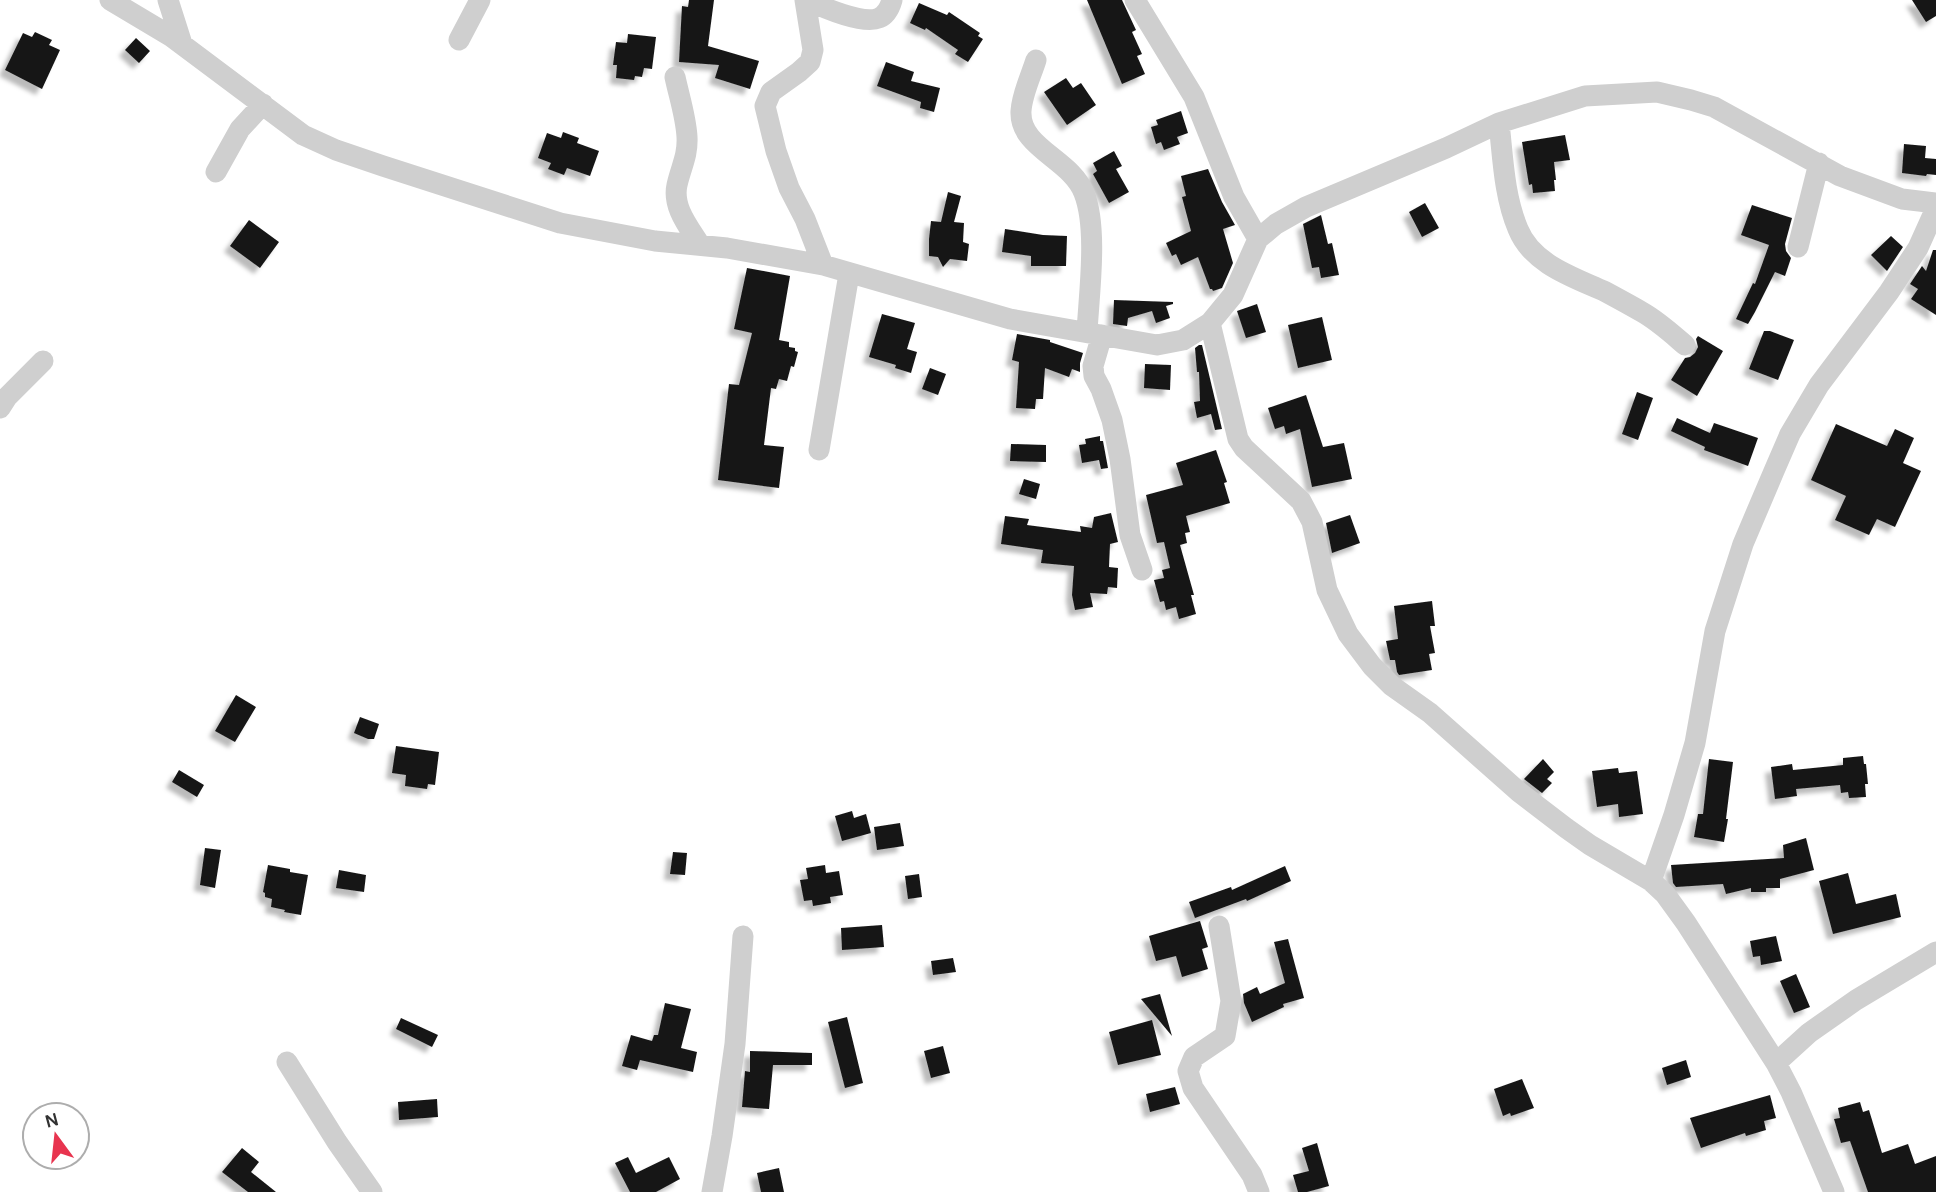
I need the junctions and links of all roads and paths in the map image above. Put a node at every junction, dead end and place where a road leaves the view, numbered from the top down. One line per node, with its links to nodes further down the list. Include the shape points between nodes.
1 (110, 0): 8 (street)
2 (169, 0): 8 (street)
3 (481, 0): 7 (street)
4 (806, 0): 5 (street, via 868,19 879,18); 19 (street, via 814,50 810,62 771,92 765,106 789,188)
5 (892, 0)
6 (1135, 0): 16 (street, via 1194,97 1234,197)
7 (459, 40)
8 (182, 44): 11 (street)
9 (1036, 60): 22 (street, via 1023,103 1022,126 1030,139 1072,172 1084,192 1091,217)
10 (676, 77): 17 (street, via 687,136 676,200)
11 (263, 104): 14 (street, via 240,129); 17 (street, via 303,135 383,166 560,223)
12 (1499, 122): 13 (street, via 1585,96 1657,92 1713,107); 16 (street, via 1306,207); 23 (street, via 1508,193 1525,242 1551,265 1642,312)
13 (1819, 163): 15 (street, via 1840,176 1902,199); 18 (street)
14 (216, 172)
15 (1936, 205): 28 (street, via 1918,248 1819,384 1790,434 1743,544 1715,631 1695,743)
16 (1258, 239): 21 (street, via 1233,295)
17 (700, 245): 19 (street)
18 (1798, 247)
19 (823, 265): 20 (street)
20 (849, 274): 22 (street, via 1010,319); 26 (street)
21 (1210, 323): 22 (street, via 1172,344); 28 (street, via 1238,439 1308,511 1328,590 1348,634 1372,666 1519,792 1590,845)
22 (1095, 333): 27 (street, via 1094,376 1112,420 1130,535)
23 (1685, 345)
24 (44, 361): 25 (street)
25 (0, 408)
26 (819, 450)
27 (1142, 570)
28 (1651, 881): 33 (street, via 1686,923)
29 (1219, 926): 36 (street, via 1230,1001 1225,1036 1194,1058 1188,1072 1193,1088)
30 (743, 936): 35 (street, via 735,1044)
31 (1936, 952): 33 (street, via 1856,1000)
32 (287, 1062): 34 (street)
33 (1776, 1063): 37 (street)
34 (372, 1192)
35 (712, 1192)
36 (1259, 1192)
37 (1834, 1192)

